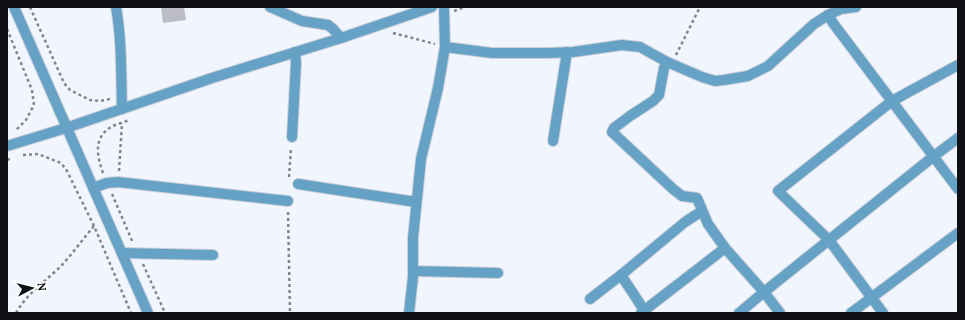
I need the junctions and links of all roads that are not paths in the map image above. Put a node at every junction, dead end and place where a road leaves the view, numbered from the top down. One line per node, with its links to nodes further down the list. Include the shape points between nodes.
1 (14, 7): 16 (street)
2 (116, 7): 15 (street, via 121,49)
3 (270, 7): 8 (street, via 302,21 328,25)
4 (432, 7): 8 (street)
5 (444, 7): 9 (street)
6 (856, 7): 7 (street, via 841,9)
7 (828, 15): 12 (street, via 814,24 768,66 748,76 714,80); 14 (street)
8 (341, 38): 10 (street)
9 (445, 47): 11 (street, via 492,53); 26 (street, via 421,159)
10 (295, 52): 15 (street); 17 (street)
11 (567, 52): 12 (street, via 622,45 640,47); 19 (street)
12 (669, 63): 27 (street, via 664,68 659,96 612,132 682,196 697,198)
13 (958, 65): 14 (street)
14 (892, 101): 21 (street); 29 (street, via 778,191)
15 (122, 109): 16 (street)
16 (66, 128): 20 (street); 23 (street)
17 (292, 138)
18 (958, 138): 21 (street)
19 (554, 142)
20 (7, 146)
21 (934, 156): 24 (street); 29 (street)
22 (298, 184): 26 (street)
23 (93, 188): 25 (street, via 118,182); 31 (street)
24 (958, 189)
25 (288, 201)
26 (416, 202): 33 (street)
27 (702, 211): 30 (street); 35 (street)
28 (958, 233): 37 (street)
29 (829, 240): 36 (street); 37 (street)
30 (725, 248): 36 (street); 39 (street)
31 (122, 253): 32 (street); 40 (street)
32 (213, 255)
33 (413, 271): 34 (street); 41 (street)
34 (498, 273)
35 (621, 275): 38 (street); 39 (street)
36 (764, 292): 42 (street); 43 (street)
37 (871, 298): 44 (street); 45 (street)
38 (590, 299)
39 (644, 312)
40 (148, 313)
41 (409, 313)
42 (739, 313)
43 (780, 313)
44 (851, 313)
45 (883, 313)

